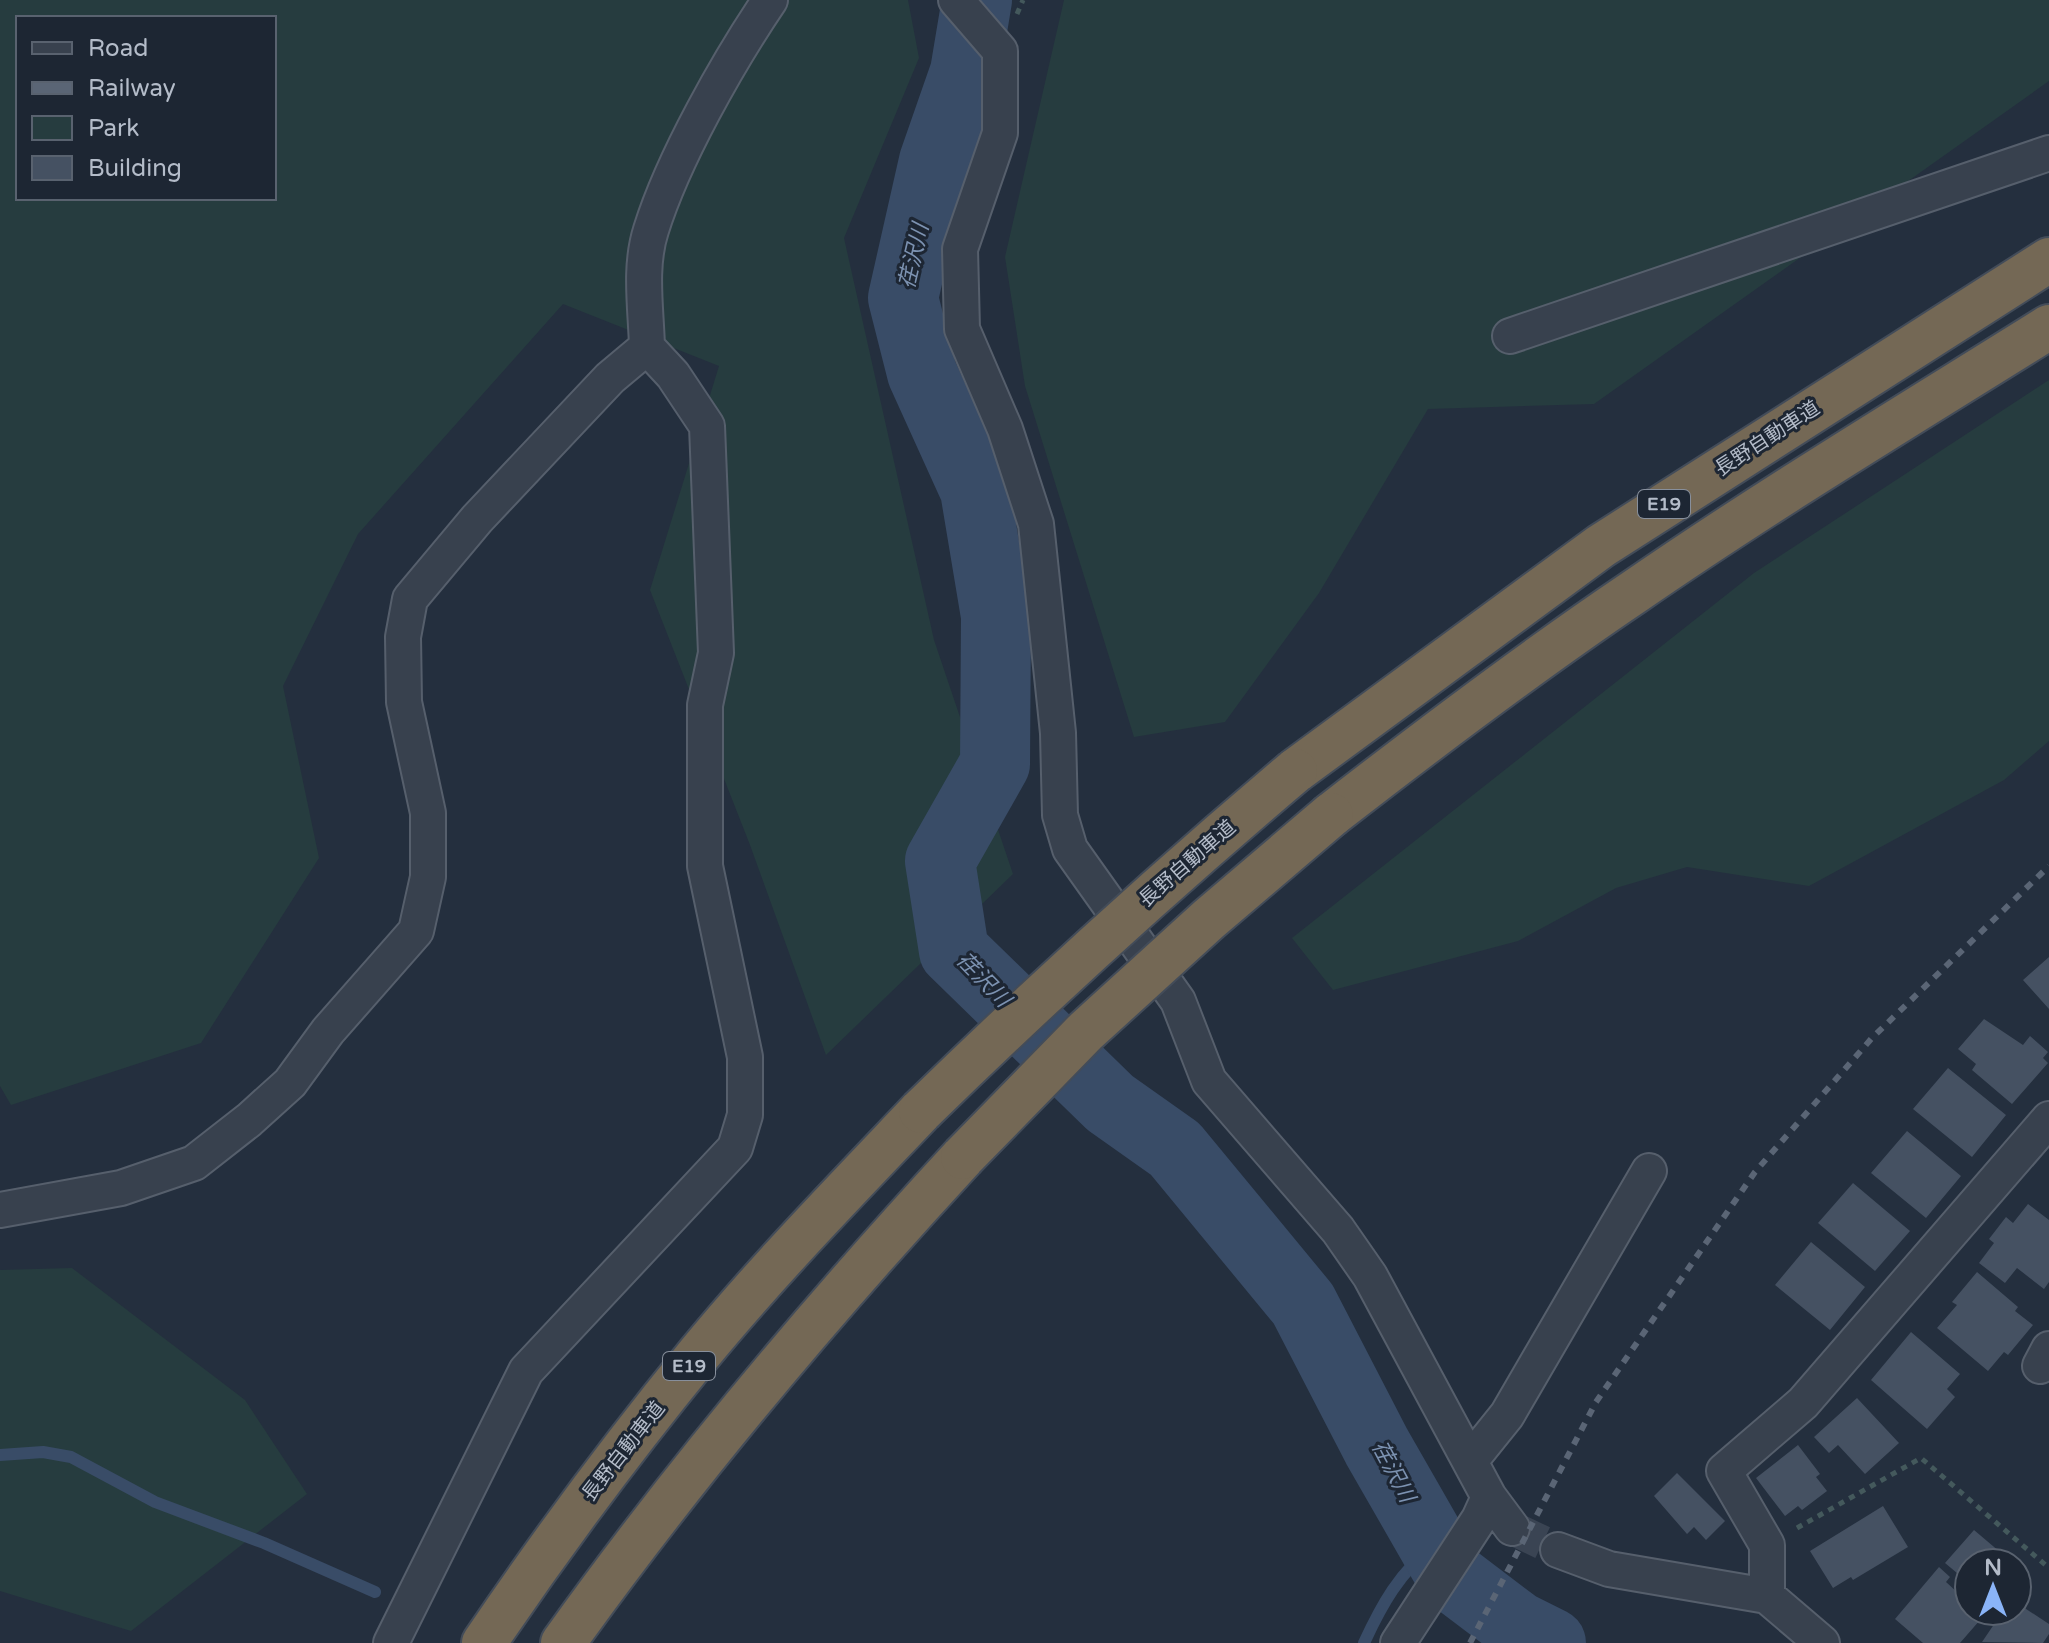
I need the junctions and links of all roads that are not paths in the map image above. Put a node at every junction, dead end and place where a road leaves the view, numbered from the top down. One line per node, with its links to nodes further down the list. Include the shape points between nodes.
1 (770, 0): 7 (street, via 732,61 651,231 644,270)
2 (957, 1): 11 (street, via 1000,51 1000,133 960,249 962,329 1005,429 1036,524 1058,733 1060,815 1070,849 1178,1001 1209,1081 1338,1230 1370,1276)
3 (2049, 153): 6 (street)
4 (2049, 260): 17 (highway, 長野自動車道 / E19, bridge, via 1601,546 1295,771 1175,872 1043,992 811,1226 699,1354 594,1488)
5 (2049, 327): 18 (highway, bridge, via 1796,484 1477,702 1331,815 1209,919 1086,1031 858,1270 752,1393)
6 (1510, 336)
7 (647, 347): 10 (street, via 610,378 477,519 410,599 403,637 404,702 428,813 428,877 416,931 290,1083 194,1163 121,1188); 16 (street, via 707,426 716,653 705,705 705,866 745,1057 745,1115 735,1148 526,1371)
8 (2049, 1119): 15 (street, via 1803,1403 1724,1471 1767,1545)
9 (1649, 1171): 11 (street, via 1507,1415)
10 (0, 1210)
11 (1470, 1461): 12 (street)
12 (1484, 1508): 13 (street); 19 (street)
13 (1512, 1528)
14 (1558, 1550): 15 (street, via 1609,1569)
15 (1767, 1596): 20 (street)
16 (391, 1643)
17 (484, 1643)
18 (563, 1643)
19 (1398, 1643)
20 (1822, 1643)

